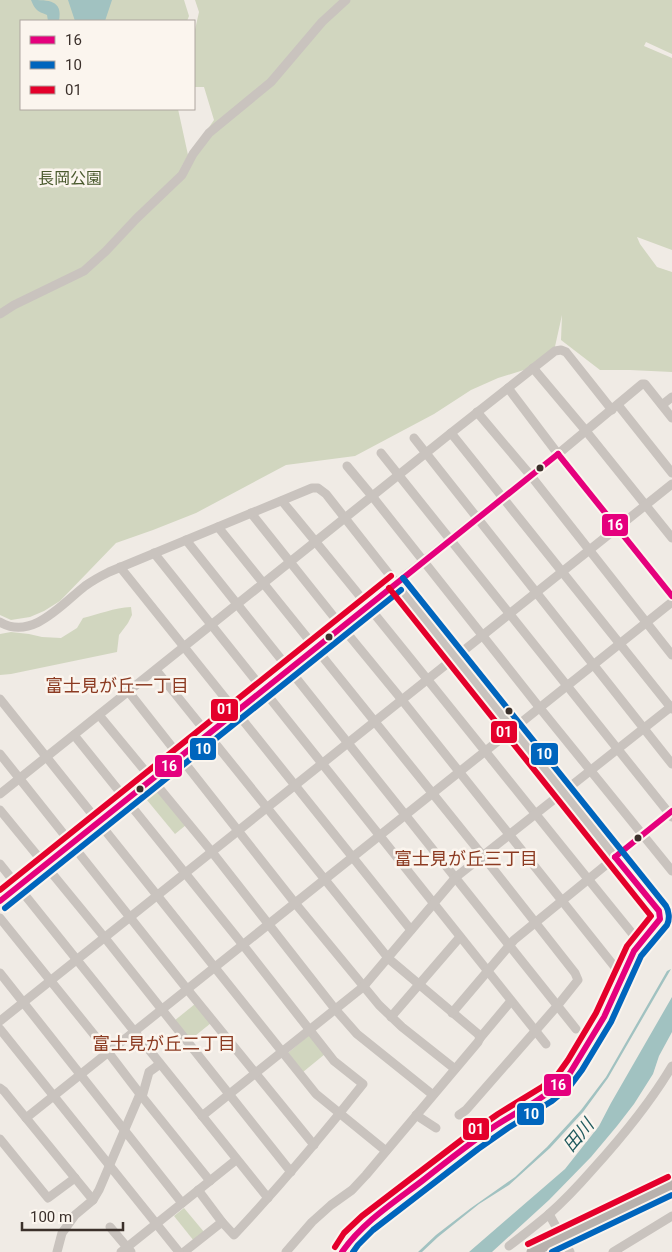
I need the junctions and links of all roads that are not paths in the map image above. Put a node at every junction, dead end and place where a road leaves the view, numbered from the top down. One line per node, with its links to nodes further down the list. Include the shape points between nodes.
1 (346, 0): 2 (street, via 322,22 271,82 209,134 182,175 84,271)
2 (0, 314)
3 (533, 368): 4 (street); 7 (street, via 555,351 566,352); 10 (street)
4 (508, 388): 8 (street); 15 (street)
5 (672, 397): 6 (street)
6 (662, 405): 7 (street, via 642,384); 9 (street)
7 (615, 407): 10 (street); 17 (street)
8 (478, 412): 11 (street); 19 (street)
9 (672, 418)
10 (586, 431): 15 (street); 24 (street)
11 (451, 433): 14 (street); 22 (street)
12 (414, 438): 14 (street)
13 (381, 453): 18 (street)
14 (425, 454): 18 (street); 27 (street)
15 (558, 454): 19 (street); 29 (street)
16 (347, 466): 21 (street)
17 (672, 474)
18 (399, 475): 21 (street); 32 (street)
19 (531, 476): 22 (street); 34 (street)
20 (672, 484): 24 (street)
21 (372, 496): 26 (street); 36 (street)
22 (503, 498): 27 (street); 39 (street)
23 (282, 501): 25 (street); 26 (street, via 318,488); 33 (street)
24 (645, 505): 29 (street); 30 (street)
25 (251, 514): 28 (street); 37 (street)
26 (345, 518): 33 (street); 40 (street)
27 (477, 519): 32 (street); 42 (street)
28 (218, 527): 31 (street); 41 (street)
29 (617, 528): 34 (street); 43 (street)
30 (672, 538)
31 (186, 540): 35 (street); 45 (street)
32 (450, 540): 36 (street); 47 (street)
33 (316, 541): 37 (street); 46 (street)
34 (589, 550): 39 (street); 49 (street)
35 (154, 554): 38 (street); 50 (street)
36 (424, 561): 40 (street); 52 (street)
37 (290, 562): 41 (street); 51 (street)
38 (120, 567): 48 (street, via 86,586 53,614 38,622 20,628); 54 (street)
39 (562, 572): 42 (street); 53 (street)
40 (396, 583): 46 (street); 57 (street)
41 (263, 584): 45 (street); 55 (street)
42 (536, 592): 47 (street); 58 (street)
43 (672, 596)
44 (672, 602): 49 (street)
45 (237, 604): 50 (street); 59 (street)
46 (368, 605): 51 (street); 61 (street)
47 (510, 614): 52 (street); 62 (street)
48 (0, 622)
49 (646, 622): 53 (street); 56 (street)
50 (211, 625): 54 (street); 63 (street)
51 (342, 627): 55 (street); 66 (street)
52 (482, 635): 57 (street); 67 (street)
53 (619, 643): 58 (street); 68 (street)
54 (183, 648): 60 (street); 69 (street)
55 (315, 648): 59 (street); 71 (street)
56 (672, 655)
57 (455, 657): 61 (street); 72 (street)
58 (593, 664): 62 (street); 73 (street)
59 (289, 669): 63 (street); 76 (street)
60 (156, 670): 64 (street); 74 (street)
61 (427, 680): 66 (street); 78 (street)
62 (567, 685): 67 (street); 77 (street)
63 (262, 690): 69 (street); 82 (street)
64 (128, 692): 70 (street); 81 (street)
65 (0, 699): 80 (street)
66 (402, 700): 71 (street); 84 (street)
67 (539, 707): 72 (street); 85 (street)
68 (671, 707): 73 (street)
69 (235, 712): 74 (street); 88 (street)
70 (99, 715): 75 (street); 87 (street)
71 (375, 722): 76 (street); 90 (street)
72 (513, 728): 78 (street); 89 (street)
73 (643, 728): 77 (street); 83 (street)
74 (208, 734): 81 (street); 93 (street)
75 (74, 735): 80 (street); 92 (street)
76 (348, 743): 82 (street); 95 (street)
77 (618, 749): 85 (street); 97 (street)
78 (484, 751): 84 (street); 96 (street)
79 (0, 754): 86 (street)
80 (46, 757): 86 (street); 98 (street)
81 (180, 757): 87 (street); 99 (street)
82 (322, 764): 88 (street); 100 (street)
83 (672, 764)
84 (459, 771): 90 (street); 101 (street)
85 (590, 771): 89 (street); 102 (street)
86 (20, 778): 91 (street); 103 (street)
87 (152, 779): 92 (street); 104 (street)
88 (294, 786): 93 (street); 106 (street)
89 (563, 792): 96 (street); 107 (street)
90 (432, 793): 95 (street); 105 (street)
91 (0, 794)
92 (126, 800): 98 (street); 111 (street)
93 (267, 808): 99 (street); 113 (street)
94 (0, 810): 109 (street)
95 (406, 814): 100 (street); 112 (street)
96 (536, 814): 101 (street); 114 (street)
97 (671, 814): 102 (street)
98 (99, 822): 103 (street); 116 (street)
99 (239, 830): 104 (street); 119 (street)
100 (380, 835): 106 (street); 120 (street)
101 (510, 835): 105 (street); 118 (street)
102 (642, 835): 107 (street); 110 (street)
103 (72, 844): 109 (street); 123 (street)
104 (212, 852): 111 (street); 126 (street)
105 (483, 856): 112 (street); 125 (street)
106 (352, 857): 113 (street); 127 (street)
107 (615, 857): 114 (street); 122 (street)
108 (0, 864): 115 (street)
109 (45, 865): 115 (street); 129 (street)
110 (672, 871)
111 (185, 874): 116 (street); 132 (street)
112 (456, 877): 120 (street); 131 (street)
113 (324, 879): 119 (street); 133 (street)
114 (588, 879): 118 (street); 130 (street)
115 (18, 887): 117 (street); 134 (street)
116 (158, 896): 123 (street); 135 (street)
117 (0, 901)
118 (561, 901): 125 (street); 138 (street)
119 (295, 903): 126 (street); 141 (street)
120 (433, 904): 127 (street); 128 (street)
121 (672, 912): 122 (street)
122 (660, 915): 130 (street)
123 (130, 917): 129 (street); 142 (street)
124 (0, 918): 139 (street)
125 (535, 922): 131 (street); 145 (street, via 576,973 578,980)
126 (268, 924): 132 (street); 146 (street)
127 (411, 930): 133 (street)
128 (460, 937): 136 (street); 140 (street)
129 (105, 938): 134 (street); 147 (street)
130 (640, 943): 138 (street)
131 (509, 944): 136 (street); 145 (street)
132 (243, 945): 135 (street); 153 (street)
133 (387, 958): 140 (street); 141 (street)
134 (77, 960): 139 (street); 155 (street)
135 (215, 967): 142 (street); 158 (street)
136 (487, 971): 143 (street); 148 (street)
137 (0, 973): 144 (street)
138 (622, 976): 202 (street, via 598,1028 564,1080 473,1142 367,1223)
139 (51, 981): 144 (street); 159 (street)
140 (419, 985): 148 (street); 149 (street)
141 (362, 986): 146 (street); 149 (street)
142 (187, 989): 147 (street); 163 (street)
143 (511, 1001): 154 (street); 156 (street)
144 (24, 1002): 150 (street); 164 (street)
145 (558, 1006): 152 (street); 154 (street)
146 (335, 1008): 153 (street); 168 (street, via 357,1034)
147 (162, 1009): 155 (street); 166 (street)
148 (452, 1013): 156 (street)
149 (391, 1017): 162 (street)
150 (0, 1022)
151 (0, 1029): 169 (street)
152 (576, 1029)
153 (309, 1030): 158 (street); 170 (street, via 334,1061 362,1084)
154 (536, 1031): 157 (street); 172 (street)
155 (134, 1032): 159 (street); 160 (street)
156 (480, 1038): 162 (street)
157 (546, 1044)
158 (282, 1051): 163 (street); 170 (street, via 316,1094)
159 (108, 1052): 164 (street); 167 (street)
160 (160, 1064): 167 (street, via 149,1072); 173 (street)
161 (672, 1066): 190 (street, via 634,1121)
162 (454, 1070): 168 (street)
163 (255, 1073): 166 (street); 178 (street)
164 (80, 1074): 169 (street); 176 (street)
165 (0, 1088): 174 (street)
166 (229, 1094): 173 (street); 182 (street)
167 (141, 1095): 176 (street); 184 (street)
168 (433, 1095): 171 (street)
169 (53, 1096): 174 (street); 181 (street)
170 (340, 1114): 178 (street); 179 (street)
171 (416, 1115): 175 (street); 179 (street)
172 (458, 1115)
173 (202, 1116): 180 (street)
174 (26, 1118): 183 (street)
175 (436, 1128)
176 (124, 1130): 181 (street); 189 (street)
177 (0, 1139): 183 (street, via 48,1198)
178 (314, 1144): 182 (street)
179 (386, 1151): 201 (street, via 352,1190 312,1222)
180 (236, 1160): 184 (street); 187 (street)
181 (110, 1166): 188 (street); 193 (street)
182 (291, 1172): 187 (street)
183 (75, 1178): 188 (street)
184 (210, 1181): 186 (street)
185 (672, 1185): 195 (main road)
186 (198, 1190): 189 (street); 192 (street)
187 (268, 1198): 192 (street, via 234,1235)
188 (93, 1200): 198 (street, via 75,1215 62,1233)
189 (182, 1202): 193 (street)
190 (549, 1214): 195 (street); 196 (street)
191 (672, 1216): 205 (street)
192 (222, 1222): 200 (street)
193 (156, 1224): 197 (street); 199 (street)
194 (110, 1227): 197 (street)
195 (562, 1238): 203 (main road); 204 (street)
196 (509, 1246)
197 (126, 1250)
198 (57, 1252)
199 (179, 1252)
200 (184, 1252)
201 (286, 1252)
202 (342, 1252)
203 (532, 1252)
204 (570, 1252)
205 (613, 1252)

